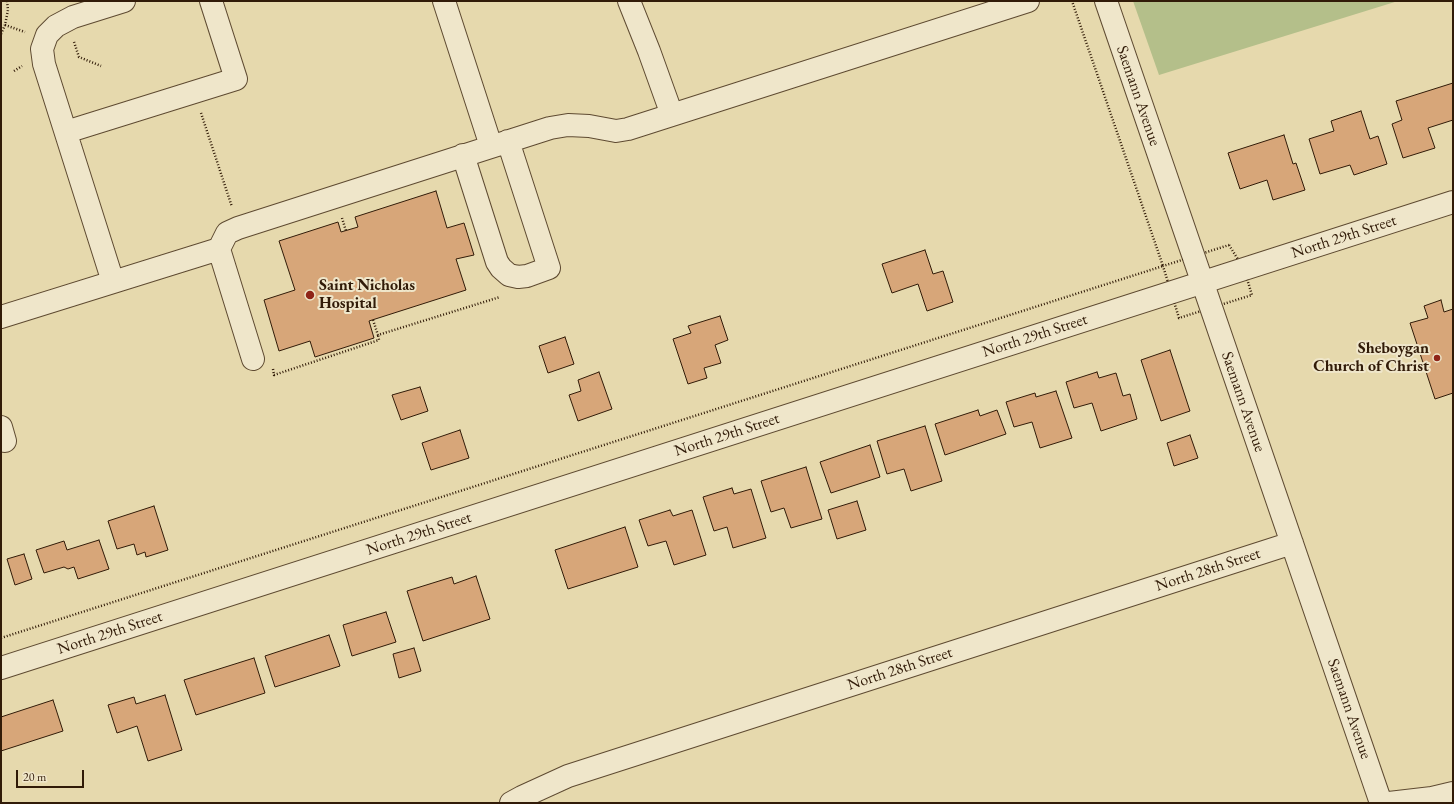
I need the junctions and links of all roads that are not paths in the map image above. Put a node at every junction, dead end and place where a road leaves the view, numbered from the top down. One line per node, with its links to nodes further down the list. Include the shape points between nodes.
1 (124, 1): 8 (street, via 73,17 56,26 47,35 42,49 44,64)
2 (211, 1): 8 (street, via 236,79)
3 (444, 1): 9 (street)
4 (629, 1): 7 (street)
5 (1028, 1): 7 (street)
6 (1106, 1): 14 (street, Saemann Avenue)
7 (672, 115): 9 (street, via 616,131 568,125 550,128)
8 (66, 132): 13 (street)
9 (499, 144): 10 (street); 10 (street, via 549,268 527,276 509,275 500,268)
10 (463, 156): 12 (street, via 238,228 227,233)
11 (1453, 202): 14 (street, North 29th Street)
12 (219, 249): 13 (street); 16 (street)
13 (113, 282): 15 (street)
14 (1202, 283): 17 (street, Saemann Avenue); 18 (street, North 29th Street)
15 (1, 316)
16 (262, 363)
17 (1292, 543): 20 (street, North 28th Street, via 568,776); 21 (street, Saemann Avenue)
18 (1, 668)
19 (1453, 793): 22 (street)
20 (511, 803)
21 (1381, 803)
22 (1389, 803)

